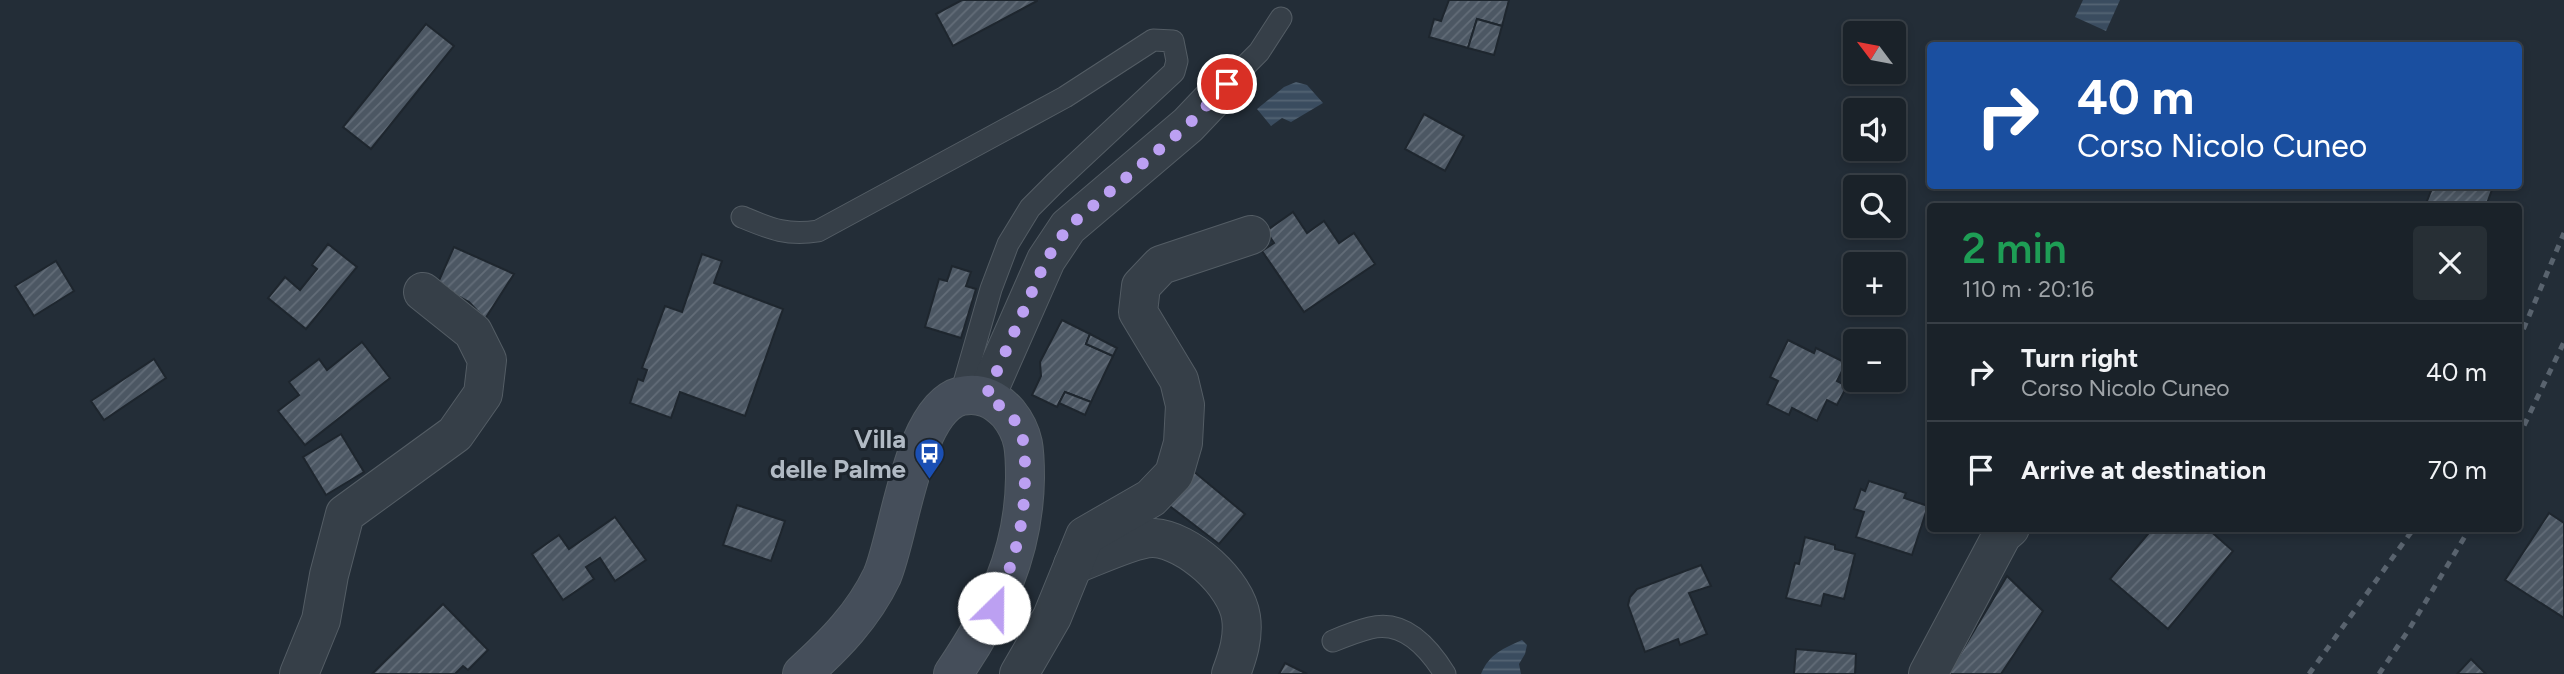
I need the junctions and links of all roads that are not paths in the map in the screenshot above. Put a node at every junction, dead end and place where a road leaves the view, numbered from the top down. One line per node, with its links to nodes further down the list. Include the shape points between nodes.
1 (1281, 18): 2 (lane, via 1259,52)
2 (1227, 84): 6 (street, via 1188,125 1068,227)
3 (742, 217): 6 (lane, via 778,232 818,231 1065,97 1153,40 1173,41 1174,72 1030,208 1008,244 991,289)
4 (1251, 235): 8 (street, via 1161,265 1141,286 1138,312 1179,380 1185,405 1183,443 1174,474 1152,498 1085,536)
5 (423, 292): 10 (street, via 473,332 487,360 483,394 455,434 345,514 321,620)
6 (973, 396): 11 (main road, via 945,407 929,423 914,459 882,575 862,613); 12 (main road, via 1003,408 1020,429 1025,506 1020,537 994,608)
7 (2006, 532): 16 (street)
8 (1073, 565): 13 (street, via 1052,617); 14 (street, via 1153,538 1199,556 1227,586 1241,615 1241,644)
9 (1333, 641): 15 (lane, via 1373,627 1403,629 1432,653)
10 (299, 674)
11 (802, 674)
12 (953, 674)
13 (1019, 674)
14 (1231, 674)
15 (1445, 674)
16 (1928, 674)

